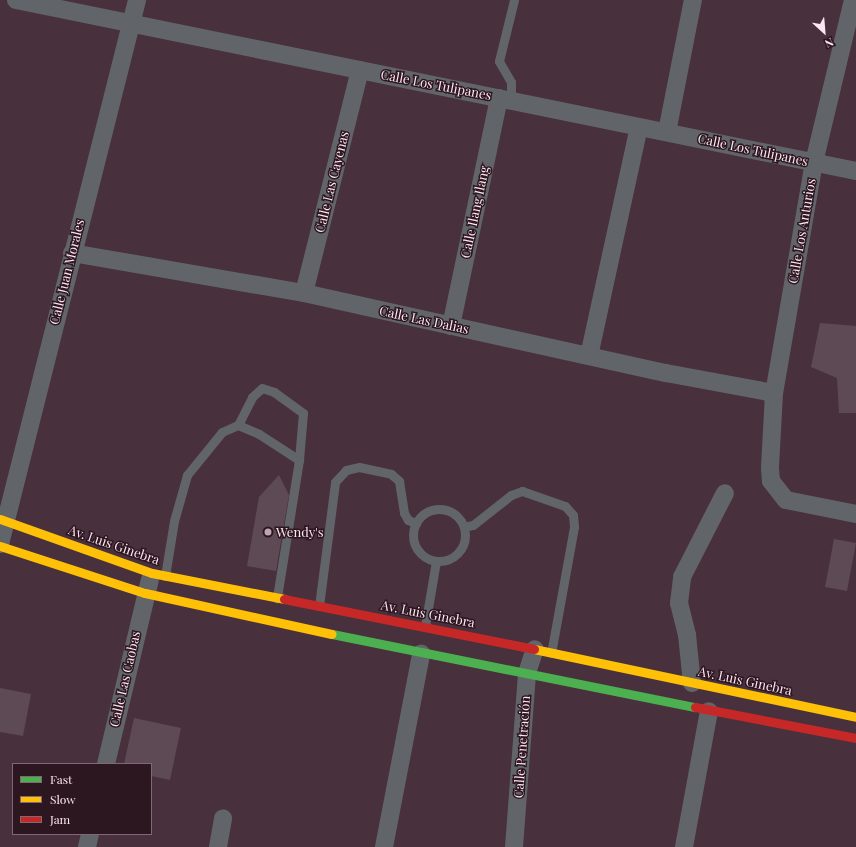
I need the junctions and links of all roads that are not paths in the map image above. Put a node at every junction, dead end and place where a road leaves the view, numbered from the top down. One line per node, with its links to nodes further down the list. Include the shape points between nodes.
1 (16, 0): 6 (street, Calle Los Tulipanes)
2 (137, 0): 6 (street, Calle Juan Morales)
3 (514, 0): 8 (lane, via 499,61 511,82)
4 (693, 0): 10 (street)
5 (853, 0): 11 (street, Calle Los Anturios)
6 (130, 24): 7 (street, Calle Los Tulipanes); 13 (street, Calle Juan Morales)
7 (360, 70): 8 (street, Calle Los Tulipanes); 14 (street, Calle Las Cayenas)
8 (505, 100): 9 (street, Calle Los Tulipanes); 15 (street, Calle Ilang Ilang)
9 (639, 127): 10 (street, Calle Los Tulipanes); 16 (street)
10 (666, 132): 11 (street, Calle Los Tulipanes)
11 (814, 162): 12 (street, Calle Los Tulipanes); 17 (street, Calle Los Anturios)
12 (856, 171)
13 (72, 253): 14 (street, Calle Las Dalias); 22 (street, Calle Juan Morales)
14 (304, 294): 15 (street, Calle Las Dalias)
15 (451, 326): 16 (street, Calle Las Dalias)
16 (589, 356): 17 (street, Calle Las Dalias)
17 (774, 393): 21 (street, Calle Los Anturios, via 770,468 771,481 777,491 786,500 796,503)
18 (238, 425): 19 (lane, via 259,434); 19 (lane, via 252,397 262,388 274,392 303,413); 27 (lane, via 222,432 187,475)
19 (299, 460): 29 (lane)
20 (724, 493): 35 (street, via 682,577 679,603 687,635)
21 (856, 514)
22 (3, 520): 25 (street, Calle Juan Morales); 27 (street, Av. Luis Ginebra)
23 (416, 522): 24 (lane, via 431,510 441,509 455,515); 26 (lane, via 413,532 416,547 427,558); 30 (lane, via 408,520 404,513 399,481 391,474 359,467 346,470 335,482)
24 (464, 527): 26 (lane, via 462,547 447,560); 32 (lane, via 473,525 511,495 522,491 565,506 573,515 574,527)
25 (0, 545): 28 (street)
26 (436, 560): 31 (lane)
27 (158, 575): 28 (street, Calle Las Caobas); 29 (street, Av. Luis Ginebra)
28 (145, 593): 33 (street); 39 (street, Calle Las Caobas)
29 (277, 598): 30 (street, Av. Luis Ginebra)
30 (319, 606): 31 (street, Av. Luis Ginebra)
31 (425, 626): 32 (street, Av. Luis Ginebra)
32 (543, 651): 34 (street, Calle Penetración); 35 (street, Av. Luis Ginebra)
33 (420, 654): 34 (street); 44 (street)
34 (527, 673): 36 (street); 45 (street, Calle Penetración)
35 (692, 683): 37 (street, Av. Luis Ginebra)
36 (709, 711): 38 (street); 46 (street)
37 (856, 717)
38 (856, 738)
39 (106, 763)
40 (223, 818): 43 (street)
41 (90, 835): 42 (street)
42 (86, 847)
43 (218, 847)
44 (384, 847)
45 (514, 847)
46 (684, 847)

